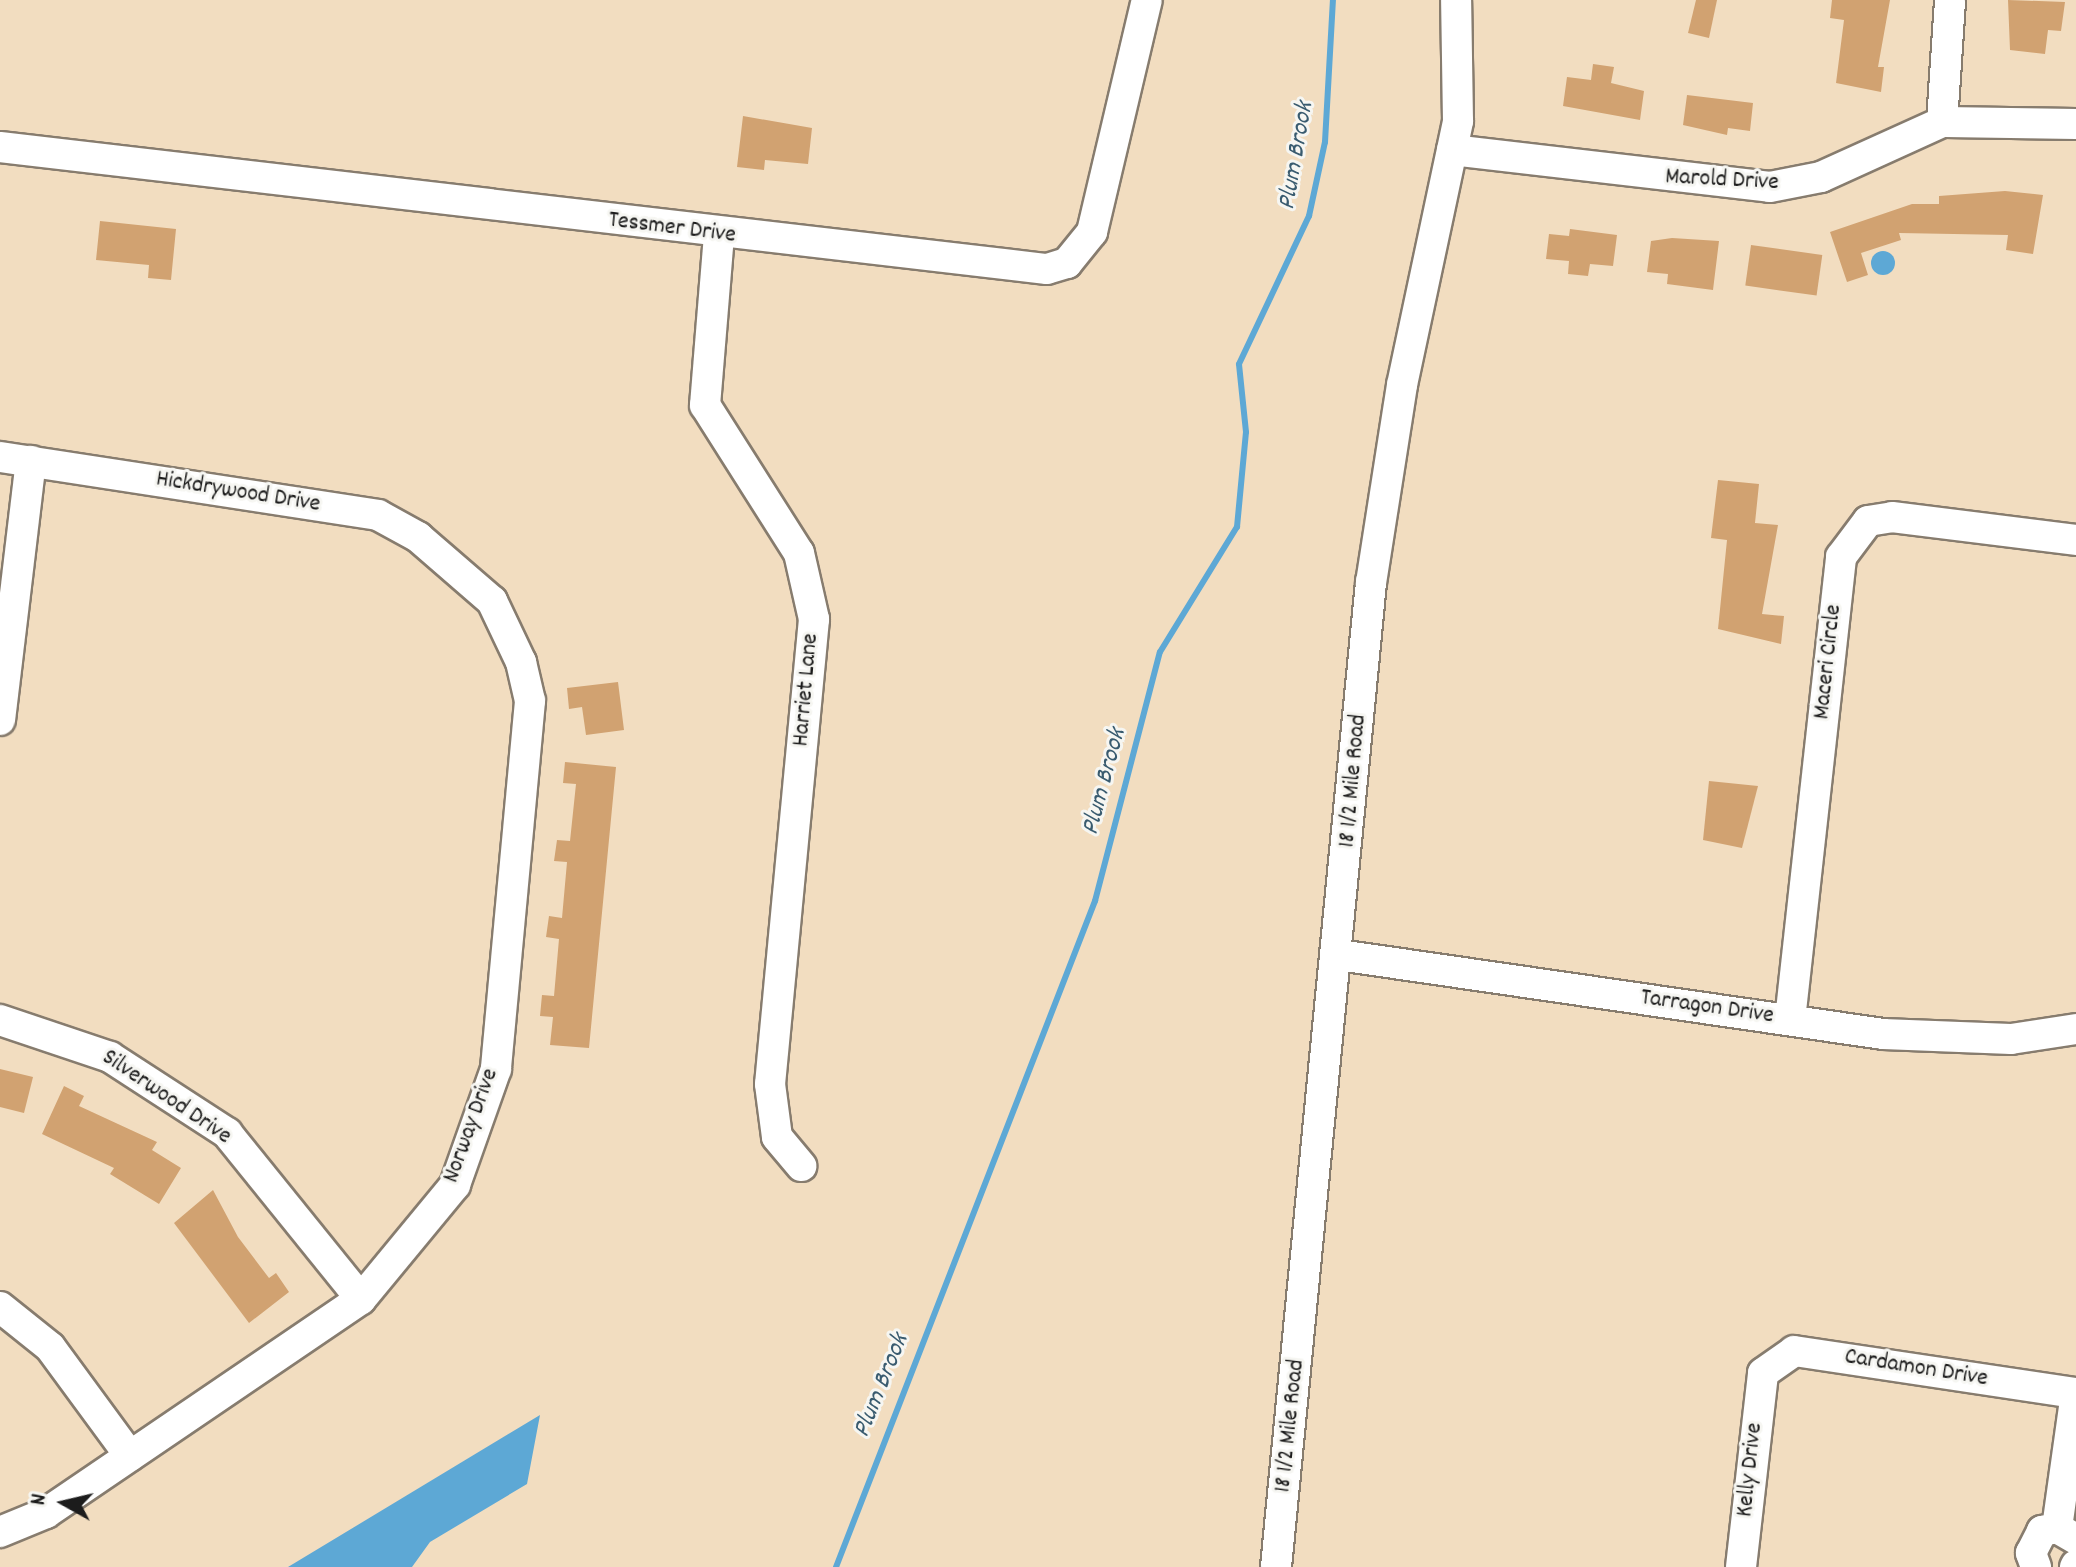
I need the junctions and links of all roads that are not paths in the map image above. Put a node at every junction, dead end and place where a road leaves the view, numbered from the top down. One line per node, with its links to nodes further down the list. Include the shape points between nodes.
1 (1147, 0): 8 (street, Tessmer Drive, via 1092,232 1067,263 1024,268)
2 (1456, 0): 7 (street, 18 1/2 Mile Road, via 1460,79)
3 (1950, 0): 4 (street)
4 (1942, 122): 5 (street, Marold Drive); 7 (street, Marold Drive, via 1854,165 1770,187)
5 (2076, 124)
6 (0, 147): 8 (street, Tessmer Drive)
7 (1452, 150): 14 (street, 18 1/2 Mile Road, via 1402,385 1371,583)
8 (719, 235): 18 (street, Harriet Lane, via 705,405 799,553 814,619 770,1084 777,1137)
9 (0, 457): 10 (street, Hickdrywood Drive)
10 (31, 461): 12 (street, Hickdrywood Drive, via 378,515); 13 (street)
11 (2076, 540): 16 (street, Maceri Circle, via 1892,517 1868,521 1841,557)
12 (459, 570): 19 (street, Norway Drive, via 492,601 521,662 530,701 496,1069 455,1185)
13 (0, 720)
14 (1339, 955): 16 (street, Tarragon Drive); 26 (street, 18 1/2 Mile Road)
15 (0, 1020): 19 (street, Silverwood Drive, via 110,1057 227,1133)
16 (1790, 1020): 17 (street, Tarragon Drive, via 1963,1040)
17 (2076, 1029)
18 (801, 1166)
19 (361, 1299): 23 (street, Norway Drive)
20 (0, 1307): 23 (street, via 50,1347)
21 (1763, 1373): 22 (street, Cardamon Drive, via 1794,1351); 27 (street, Kelly Drive)
22 (2076, 1393): 25 (street)
23 (130, 1456): 24 (street, Norway Drive, via 46,1513)
24 (0, 1532)
25 (2067, 1533): 28 (street, via 2032,1544)
26 (1276, 1567)
27 (1741, 1567)
28 (2036, 1567)

